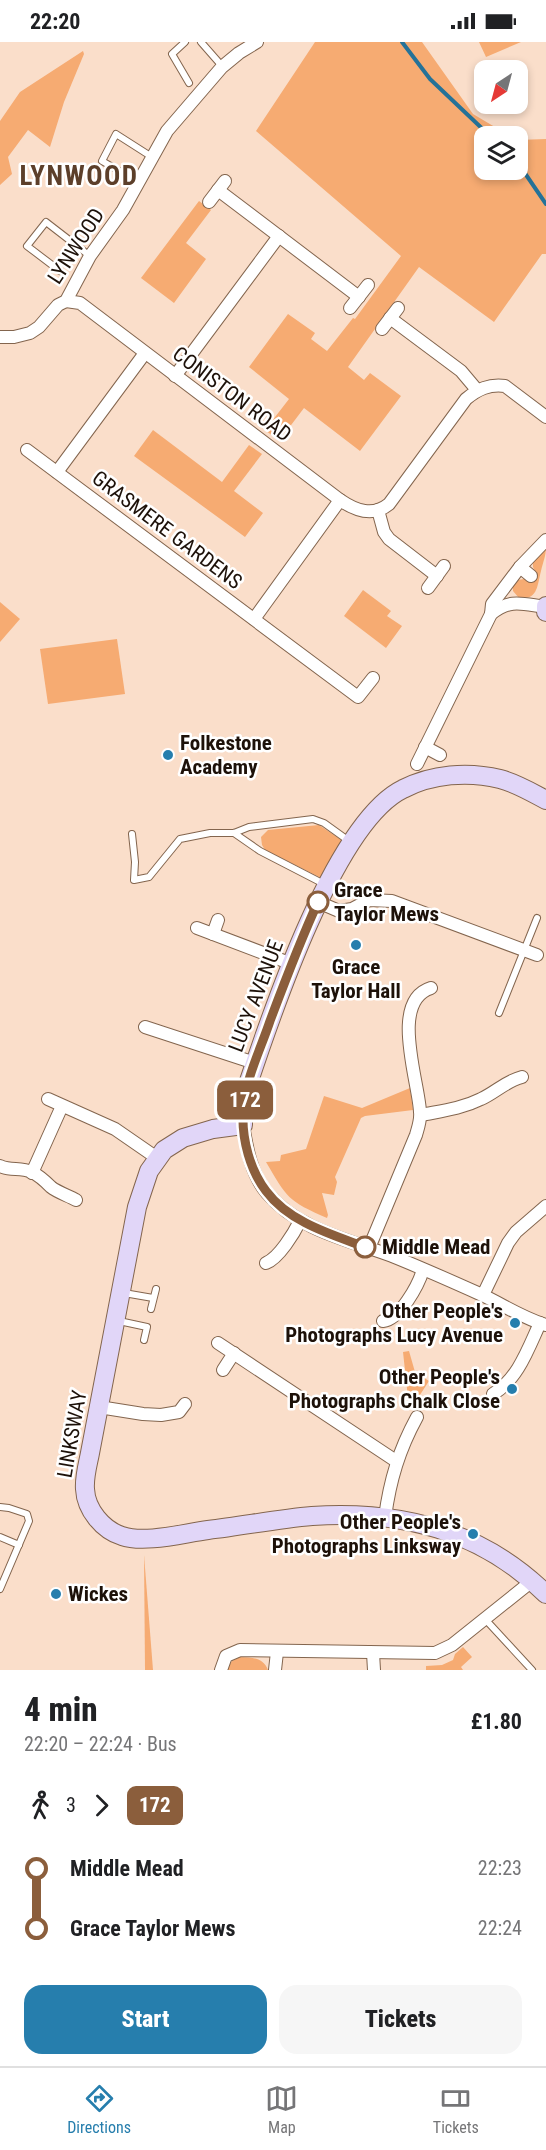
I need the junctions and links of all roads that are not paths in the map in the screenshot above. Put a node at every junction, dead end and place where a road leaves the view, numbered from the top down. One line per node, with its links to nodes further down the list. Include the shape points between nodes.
1 (185, 42): 5 (lane, via 171,54)
2 (201, 42): 4 (lane)
3 (257, 42): 4 (street, LYNWOOD)
4 (222, 67): 6 (street, LYNWOOD, via 167,131)
5 (189, 83)
6 (152, 157): 7 (lane, via 116,134 102,161); 10 (street, LYNWOOD, via 123,210)
7 (128, 176)
8 (209, 202): 9 (street, via 221,186)
9 (279, 236): 13 (street); 19 (street)
10 (90, 256): 11 (lane, via 46,222 27,246); 14 (street, LYNWOOD)
11 (60, 271)
12 (368, 285): 13 (street)
13 (358, 297): 15 (street)
14 (66, 301): 17 (street, LYNWOOD, via 30,333); 18 (street, CONISTON ROAD, via 80,303)
15 (350, 308)
16 (382, 329): 20 (street, via 394,313)
17 (0, 339)
18 (145, 353): 19 (street, CONISTON ROAD); 23 (street)
19 (175, 376): 24 (street, CONISTON ROAD)
20 (477, 390): 21 (street, via 505,386); 25 (street, via 466,399 389,504)
21 (546, 417)
22 (27, 450): 23 (street, GRASMERE GARDENS)
23 (57, 472): 33 (street, GRASMERE GARDENS)
24 (340, 500): 25 (street, CONISTON ROAD, via 361,511); 33 (street)
25 (378, 510): 29 (street, via 389,539 441,571)
26 (546, 540): 27 (street)
27 (520, 567): 28 (street); 32 (street, via 492,604)
28 (531, 576)
29 (428, 588)
30 (546, 607): 31 (street); 32 (street, via 516,603 503,605)
31 (546, 612)
32 (491, 614): 35 (street)
33 (254, 619): 34 (street, GRASMERE GARDENS, via 358,697)
34 (373, 678)
35 (425, 747): 36 (street); 37 (street)
36 (440, 755)
37 (417, 764)
38 (546, 800): 41 (street, LUCY AVENUE, via 500,779 456,775 430,778 387,800)
39 (234, 833): 40 (lane, via 180,839 149,877 134,880); 41 (lane, via 249,827 313,819); 42 (lane, via 260,851)
40 (132, 834)
41 (352, 843): 42 (street, LUCY AVENUE)
42 (327, 885): 43 (street, LUCY AVENUE)
43 (318, 902): 48 (street, via 339,911 369,900 392,901); 50 (street, LUCY AVENUE)
44 (537, 918): 48 (lane)
45 (218, 920): 47 (street)
46 (197, 928): 47 (street)
47 (213, 934): 50 (street)
48 (524, 951): 49 (street); 52 (lane)
49 (537, 955)
50 (292, 964): 54 (street, LUCY AVENUE)
51 (431, 988): 58 (street, via 418,997 409,1022 408,1038)
52 (499, 1012)
53 (145, 1027): 54 (street)
54 (255, 1063): 59 (street, LUCY AVENUE, via 247,1087)
55 (522, 1077): 58 (street, via 465,1106)
56 (48, 1099): 57 (street)
57 (62, 1106): 60 (street, via 115,1129); 62 (street)
58 (421, 1115): 66 (street, via 411,1151)
59 (243, 1125): 60 (street, LINKSWAY, via 183,1137); 65 (street, LUCY AVENUE, via 258,1180 267,1193)
60 (157, 1158): 70 (street, LINKSWAY, via 141,1191)
61 (0, 1166): 62 (street)
62 (32, 1173): 63 (street)
63 (76, 1200)
64 (546, 1206): 71 (street, via 508,1243)
65 (300, 1221): 66 (street, LUCY AVENUE); 67 (street, via 277,1255)
66 (369, 1248): 68 (street, LUCY AVENUE)
67 (266, 1263)
68 (423, 1270): 71 (street, LUCY AVENUE); 75 (street, via 396,1315)
69 (156, 1289): 72 (lane)
70 (121, 1291): 72 (lane); 74 (street, LINKSWAY)
71 (483, 1295): 76 (street, LUCY AVENUE)
72 (153, 1298): 73 (lane)
73 (151, 1309)
74 (116, 1320): 77 (lane, via 147,1327); 83 (street, LINKSWAY)
75 (383, 1322)
76 (543, 1324): 81 (street, via 512,1378)
77 (144, 1340)
78 (218, 1344): 79 (street)
79 (234, 1353): 80 (street); 85 (street)
80 (223, 1370)
81 (492, 1394)
82 (185, 1404): 83 (street, via 179,1412 161,1414)
83 (99, 1407): 87 (street, LINKSWAY, via 85,1490 95,1516 121,1536 151,1538 314,1516)
84 (417, 1417): 85 (street)
85 (396, 1461): 87 (street)
86 (0, 1507): 89 (lane, via 27,1514 29,1521)
87 (385, 1517): 92 (street, LINKSWAY, via 425,1524 472,1542 501,1557)
88 (0, 1537): 89 (lane)
89 (18, 1545): 91 (lane)
90 (0, 1566): 91 (lane)
91 (8, 1569): 93 (lane)
92 (532, 1581): 94 (street, LINKSWAY); 95 (street)
93 (0, 1589)
94 (546, 1594)
95 (485, 1619): 97 (street, via 435,1653); 101 (lane)
96 (277, 1652): 97 (street); 98 (street, via 232,1652 226,1656); 99 (street)
97 (373, 1653): 100 (street)
98 (221, 1670)
99 (275, 1670)
100 (374, 1670)
101 (532, 1670)

